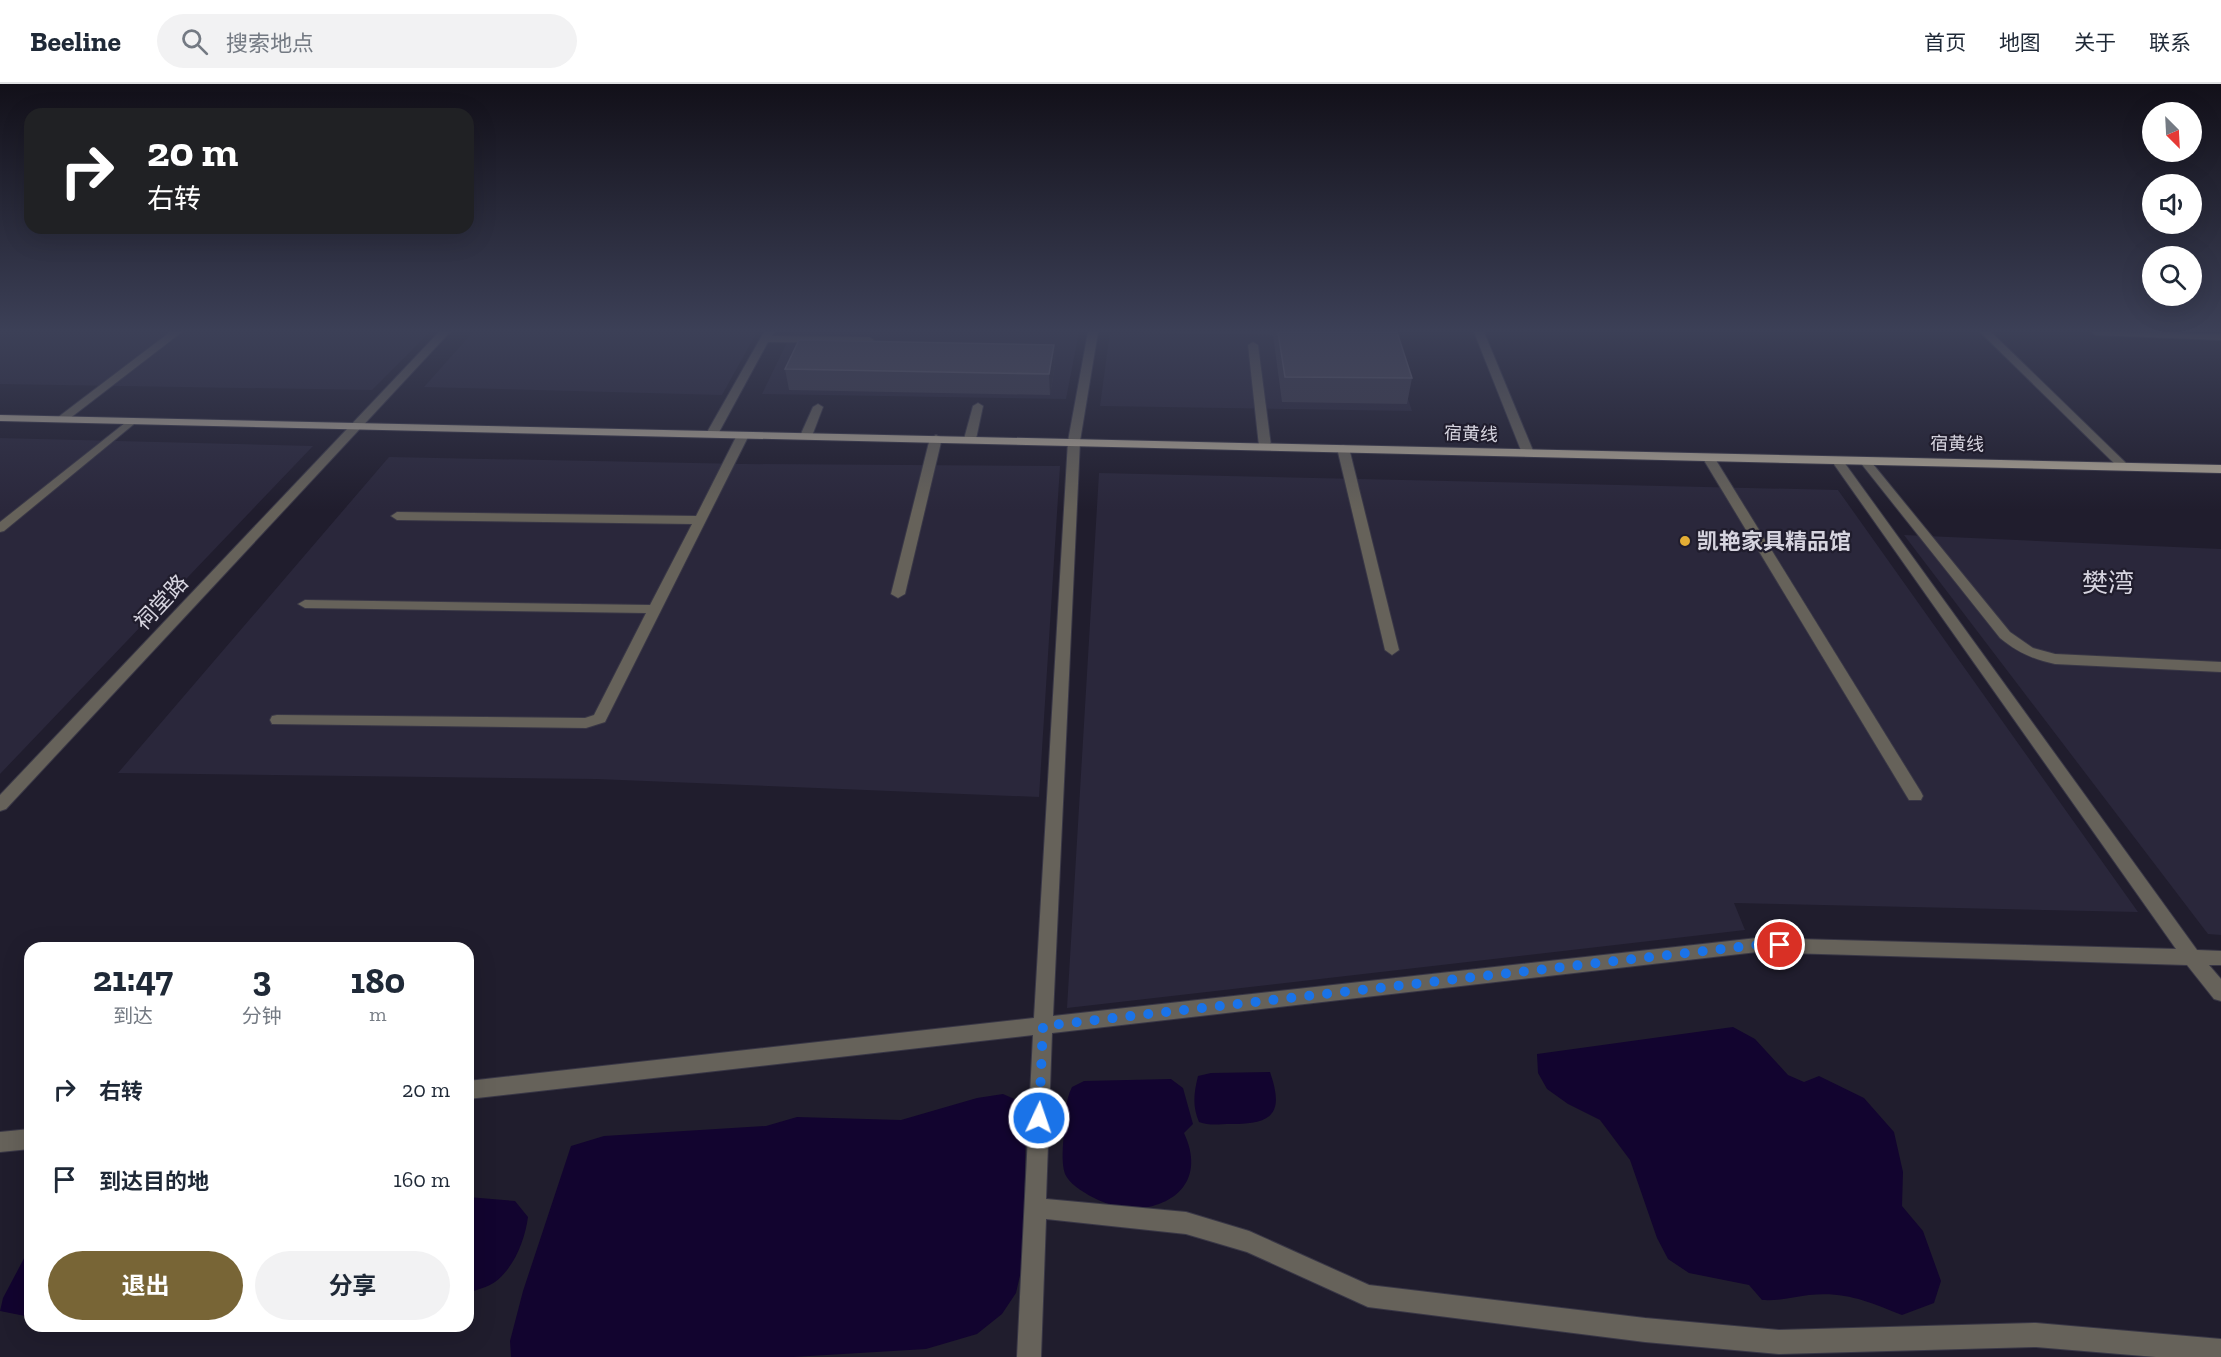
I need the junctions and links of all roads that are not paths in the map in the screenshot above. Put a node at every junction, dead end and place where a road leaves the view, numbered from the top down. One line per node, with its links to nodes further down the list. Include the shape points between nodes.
1 (99, 391): 11 (street)
2 (387, 391): 13 (street, 祠堂路)
3 (736, 391): 14 (street)
4 (1083, 391): 19 (street)
5 (1259, 391): 20 (street)
6 (1503, 391): 22 (street)
7 (2046, 391): 26 (street)
8 (978, 406): 18 (street)
9 (818, 407): 16 (street)
10 (0, 418): 11 (main road, 宿黄线)
11 (61, 420): 12 (main road, 宿黄线)
12 (130, 422): 13 (main road, 宿黄线); 30 (street)
13 (352, 428): 14 (main road, 宿黄线); 38 (street, 祠堂路)
14 (712, 434): 15 (main road, 宿黄线)
15 (742, 435): 16 (main road, 宿黄线); 29 (street)
16 (806, 436): 17 (main road, 宿黄线)
17 (936, 438): 18 (main road, 宿黄线); 31 (street)
18 (970, 439): 19 (main road, 宿黄线)
19 (1074, 441): 20 (main road, 宿黄线); 42 (street)
20 (1265, 446): 21 (main road, 宿黄线)
21 (1343, 448): 22 (main road, 宿黄线); 34 (street)
22 (1528, 453): 23 (main road, 宿黄线)
23 (1708, 457): 24 (main road, 宿黄线); 37 (street)
24 (1837, 460): 25 (main road, 宿黄线); 39 (street)
25 (1864, 460): 26 (main road, 宿黄线); 35 (street, via 2005,635 2021,649 2055,659)
26 (2124, 467): 27 (main road, 宿黄线)
27 (2221, 469)
28 (397, 516): 29 (street)
29 (699, 520): 33 (street)
30 (0, 528)
31 (898, 594)
32 (305, 604): 33 (street)
33 (655, 609): 36 (street, via 600,718 586,723)
34 (1392, 650)
35 (2221, 667)
36 (277, 720)
37 (1915, 796)
38 (0, 805)
39 (2192, 957): 40 (street); 41 (street); 42 (street, via 1757,945)
40 (2221, 958)
41 (2221, 993)
42 (1043, 1026): 43 (street); 46 (street)
43 (474, 1089)
44 (24, 1140): 45 (street)
45 (0, 1142)
46 (1035, 1209): 47 (street, via 1186,1223 1249,1242 1368,1296 1645,1330 1779,1342 2036,1335); 48 (street)
47 (2221, 1351)
48 (1029, 1357)

